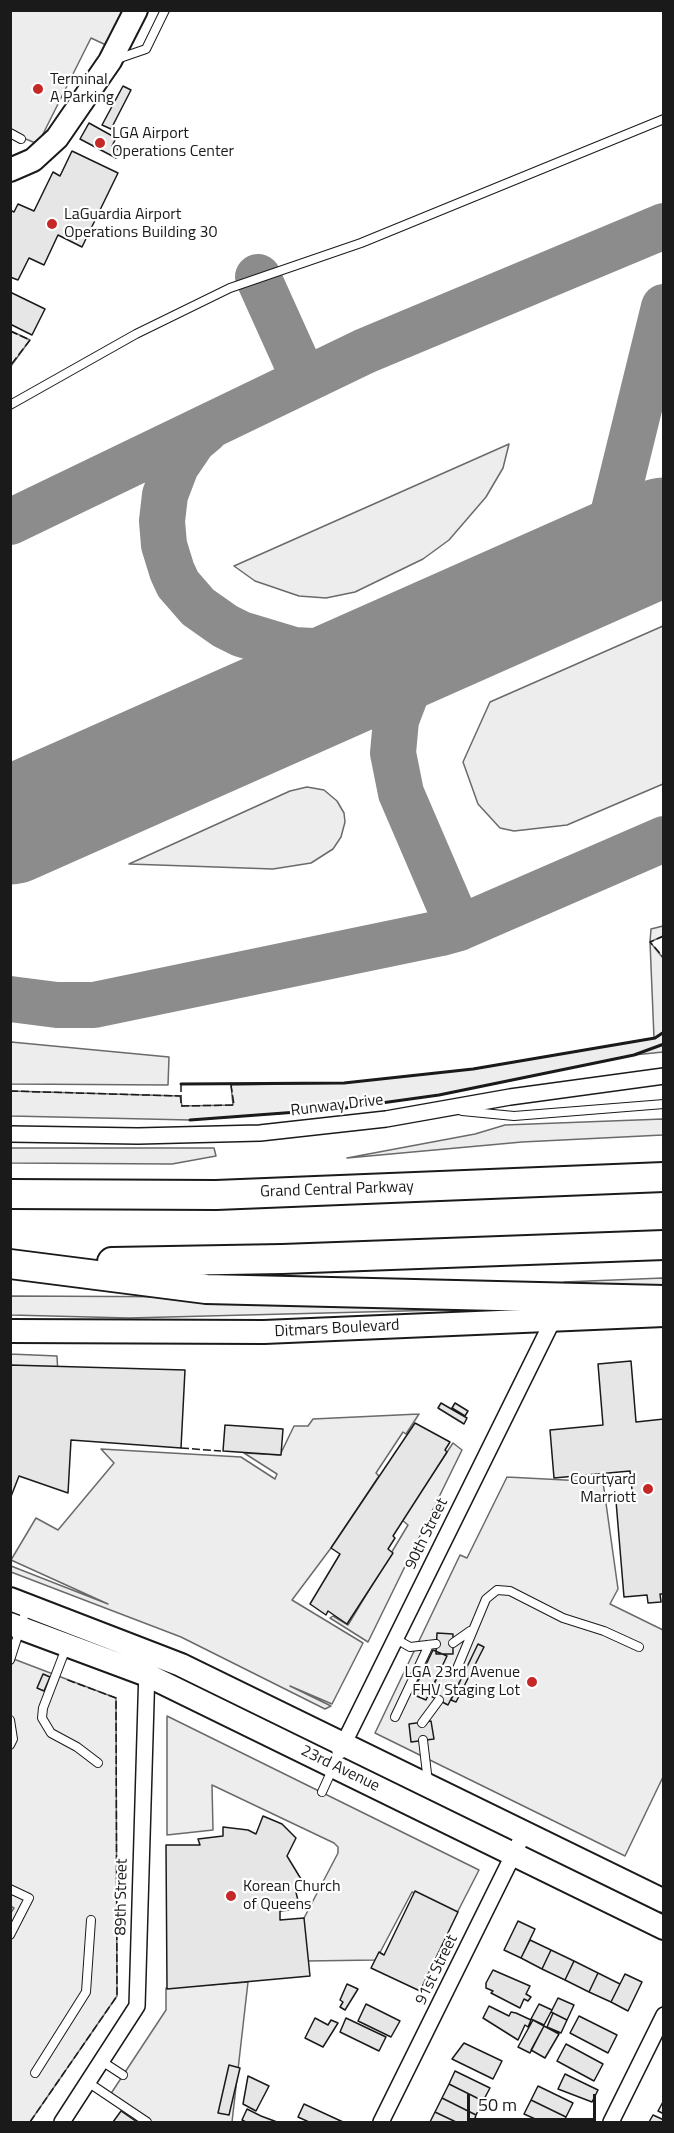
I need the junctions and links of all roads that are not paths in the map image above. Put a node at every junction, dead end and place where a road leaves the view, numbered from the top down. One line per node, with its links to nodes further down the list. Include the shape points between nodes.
1 (136, 10): 3 (street)
2 (165, 10): 3 (lane, via 146,49)
3 (110, 61): 7 (street, via 52,146)
4 (663, 119): 8 (lane, via 351,246 230,288 136,334)
5 (10, 133): 6 (lane)
6 (21, 139)
7 (10, 170)
8 (10, 405)
9 (663, 1076): 11 (street, Runway Drive, via 510,1096)
10 (663, 1104): 11 (lane, via 514,1116)
11 (447, 1110): 12 (street, Runway Drive, via 260,1133)
12 (10, 1134)
13 (663, 1178): 14 (highway, Grand Central Parkway, via 216,1195)
14 (10, 1194)
15 (663, 1245): 16 (highway, via 217,1261)
16 (10, 1262): 17 (highway, via 206,1289)
17 (663, 1300)
18 (663, 1315): 19 (street, Ditmars Boulevard)
19 (554, 1318): 20 (street, Ditmars Boulevard, via 264,1332); 24 (street, 90th Street)
20 (10, 1331)
21 (19, 1602): 22 (lane); 28 (street, 23rd Avenue)
22 (16, 1625): 26 (street, 23rd Avenue); 29 (lane)
23 (472, 1628): 25 (lane); 27 (lane, via 489,1594 500,1589); 30 (lane)
24 (396, 1639): 33 (lane, via 410,1647 433,1645); 37 (street, 90th Street)
25 (453, 1643)
26 (67, 1645): 31 (street, 23rd Avenue); 39 (lane, via 42,1718 51,1733)
27 (639, 1647)
28 (147, 1650): 31 (street, 89th Street); 37 (street, 23rd Avenue)
29 (10, 1660)
30 (456, 1671)
31 (147, 1675): 40 (street, 23rd Avenue); 51 (street, 89th Street, via 137,2006)
32 (439, 1700): 35 (lane)
33 (395, 1717)
34 (10, 1720): 38 (lane)
35 (422, 1722)
36 (423, 1740): 41 (lane)
37 (344, 1744): 40 (street, 90th Street); 41 (street, 23rd Avenue)
38 (10, 1745)
39 (98, 1763)
40 (333, 1765): 42 (lane); 44 (street, 23rd Avenue)
41 (429, 1787): 43 (street, 23rd Avenue)
42 (322, 1792)
43 (524, 1833): 44 (street, 91st Street); 46 (street, 23rd Avenue)
44 (514, 1855): 48 (street, 23rd Avenue); 57 (street, 91st Street)
45 (10, 1888): 49 (lane, via 29,1898)
46 (663, 1901)
47 (91, 1920): 52 (lane, via 86,1992)
48 (663, 1928)
49 (10, 1935)
50 (663, 2015): 58 (street)
51 (103, 2062): 53 (lane); 54 (street, 89th Street)
52 (35, 2073)
53 (123, 2075)
54 (88, 2083): 55 (street, 89th Street); 56 (lane)
55 (62, 2122)
56 (147, 2122)
57 (381, 2122)
58 (611, 2122)

